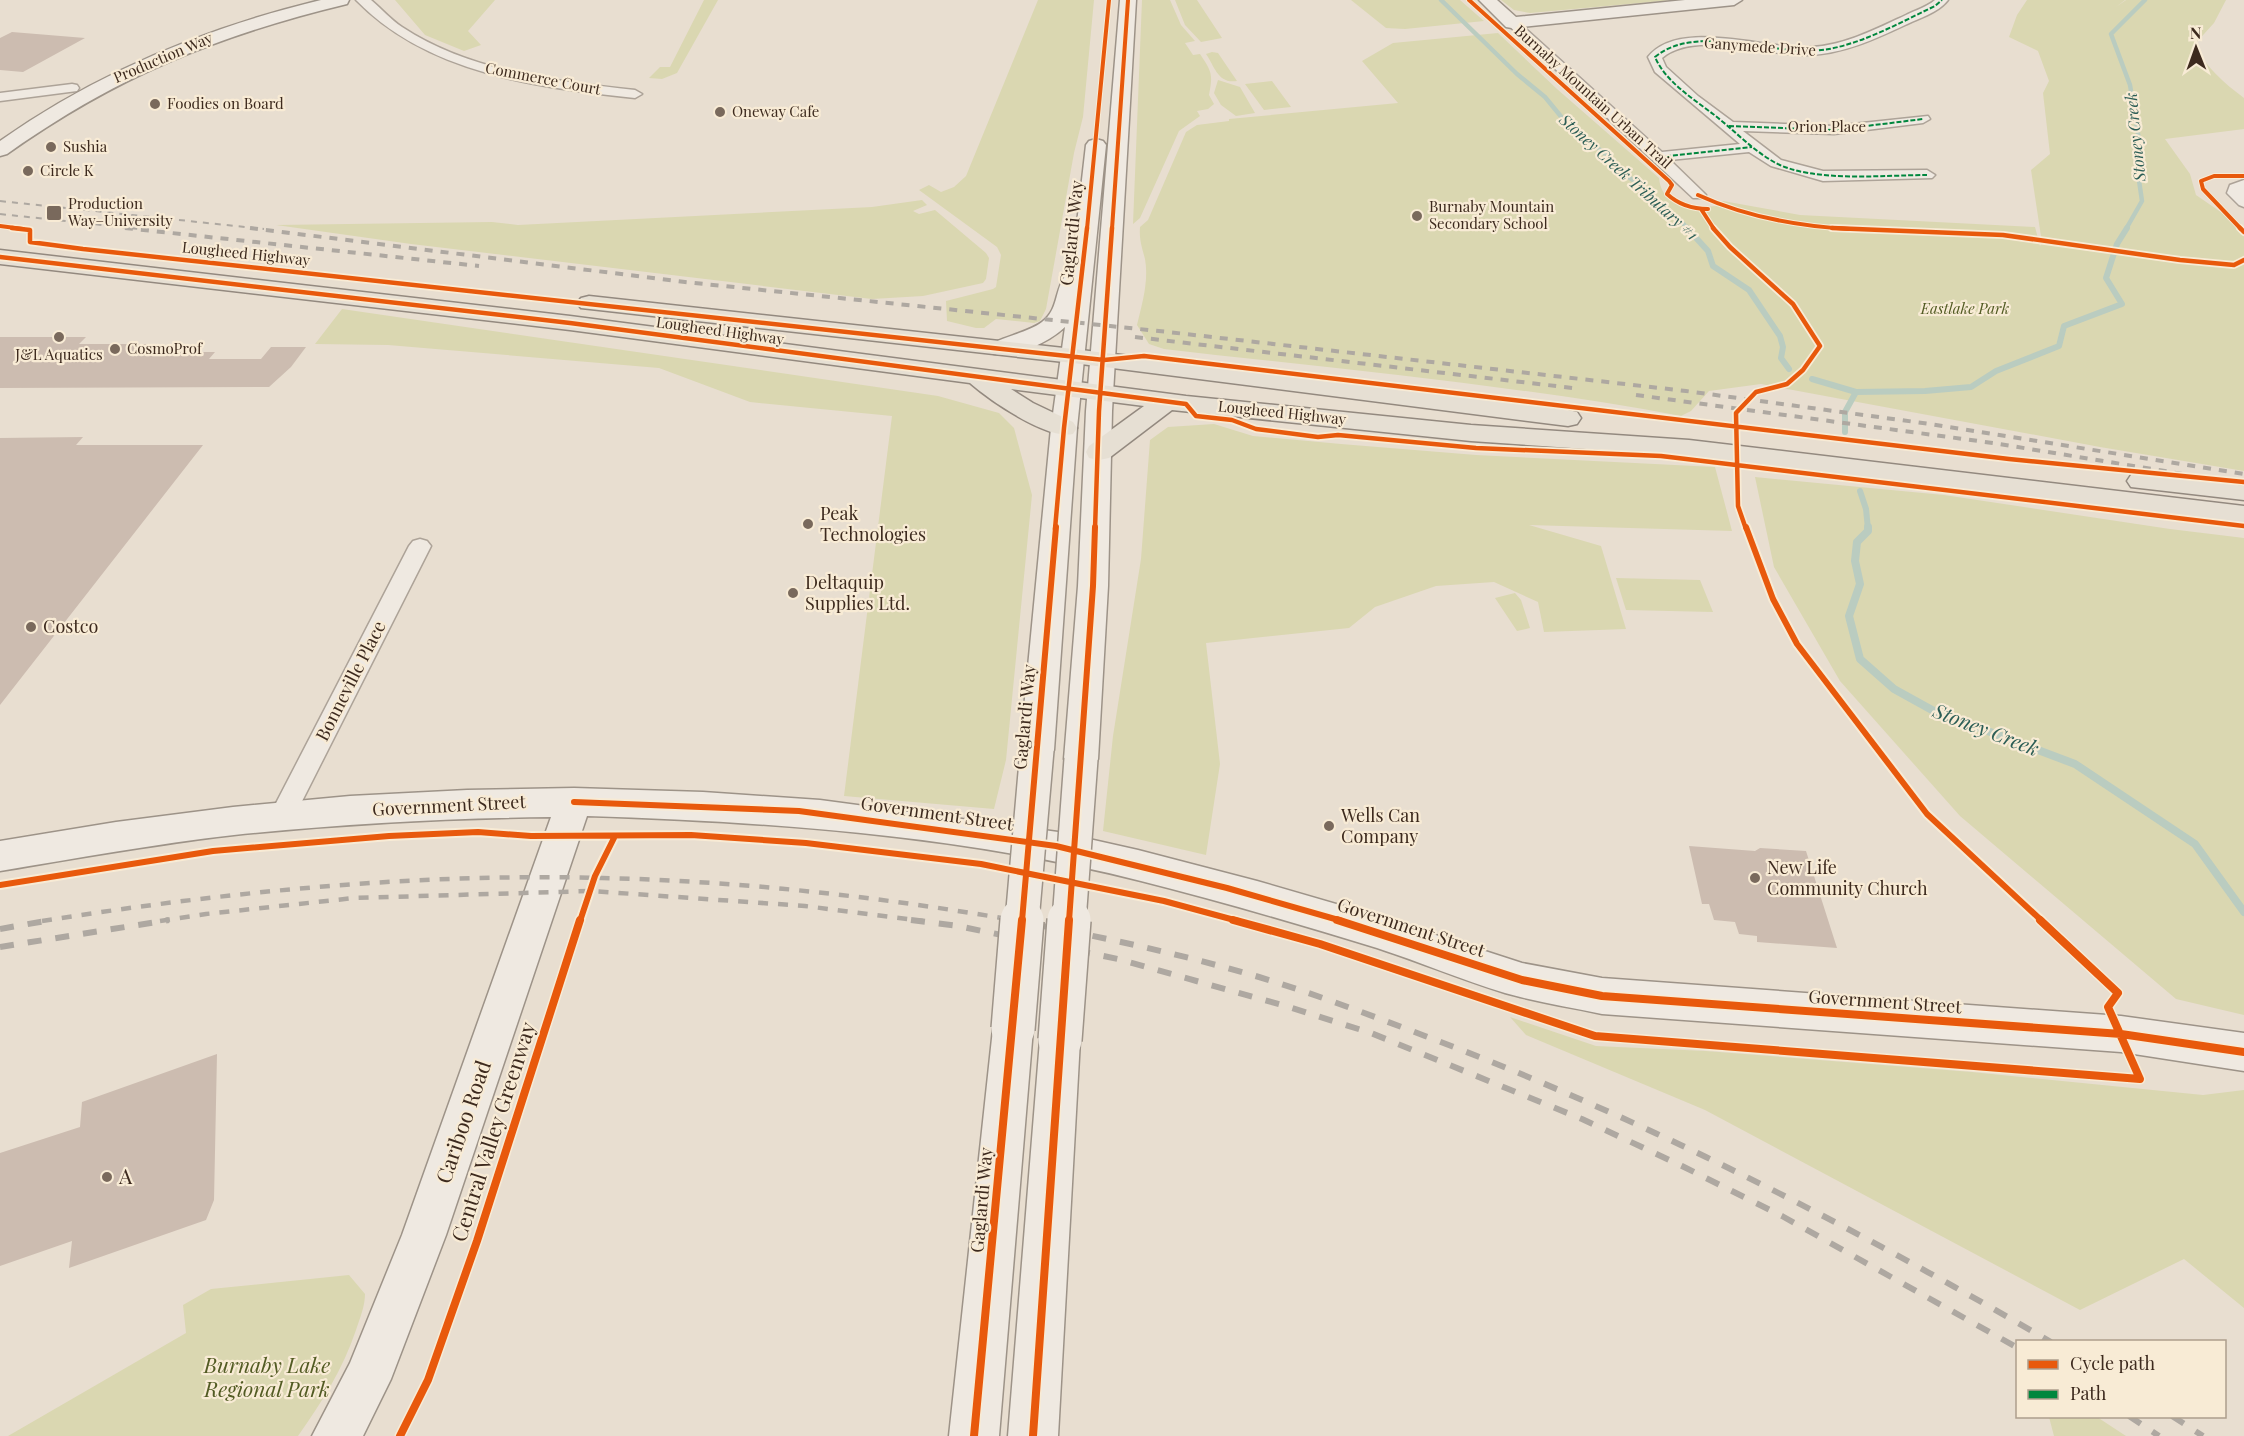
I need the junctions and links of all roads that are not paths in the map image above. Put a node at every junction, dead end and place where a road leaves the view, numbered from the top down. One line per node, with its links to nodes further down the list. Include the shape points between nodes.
1 (313, 0): 10 (main road, Production Way, via 191,36)
2 (340, 0): 13 (main road, Production Way, via 182,47)
3 (362, 0): 11 (street, Commerce Court, via 405,35 468,63 533,80)
4 (1110, 0): 25 (main road, Gaglardi Way)
5 (1128, 0): 29 (main road)
6 (1487, 0): 9 (main road)
7 (1734, 0): 9 (main road)
8 (1942, 0): 15 (street, Ganymede Drive, via 1831,50 1801,52 1701,42 1671,46 1658,53 1654,61 1660,69)
9 (1512, 23): 19 (street)
10 (72, 88): 12 (street); 13 (main road, Production Way)
11 (635, 94)
12 (0, 97): 13 (street)
13 (41, 111): 16 (main road, Production Way); 18 (main road, Production Way)
14 (1923, 119): 15 (street, Orion Place, via 1834,130)
15 (1730, 126): 17 (street, Ganymede Drive)
16 (0, 130)
17 (1752, 147): 19 (street); 20 (street, Ganymede Drive, via 1776,163 1823,176)
18 (0, 150)
19 (1659, 157): 22 (street)
20 (1927, 175)
21 (2240, 187): 23 (street, via 2235,193)
22 (1698, 195)
23 (2244, 202)
24 (0, 239): 27 (main road, Lougheed Highway)
25 (1085, 255): 27 (main road, via 1075,274 1065,312 1042,334); 28 (main road, Gaglardi Way)
26 (0, 257): 30 (main road, Lougheed Highway, via 570,323)
27 (999, 348): 28 (main road, Lougheed Highway)
28 (1073, 356): 29 (main road, Lougheed Highway); 31 (main road, Gaglardi Way)
29 (1104, 360): 32 (main road); 35 (main road, Lougheed Highway)
30 (976, 377): 31 (main road, Lougheed Highway); 34 (main road, via 1024,409)
31 (1069, 388): 32 (main road, Lougheed Highway); 34 (main road, Gaglardi Way)
32 (1101, 393): 33 (main road, Lougheed Highway); 36 (main road)
33 (1167, 401): 35 (main road, Lougheed Highway, via 1471,433); 36 (main road)
34 (1064, 428): 46 (main road, Gaglardi Way, bridge)
35 (1688, 440): 37 (main road, Lougheed Highway)
36 (1099, 452): 47 (main road, bridge)
37 (1787, 452): 38 (main road, Lougheed Highway); 39 (main road, Lougheed Highway)
38 (2244, 491)
39 (2244, 515)
40 (420, 546): 42 (street, Bonneville Place)
41 (574, 802): 42 (main road, Government Street, via 462,803); 44 (main road, Government Street, via 799,811 1056,846 1227,888 1522,980 1602,996 2121,1034); 45 (main road, Cariboo Road, via 424,1236 372,1368)
42 (282, 816): 43 (main road, Government Street)
43 (0, 856)
44 (2244, 1052)
45 (337, 1436)
46 (975, 1436)
47 (1033, 1436)

